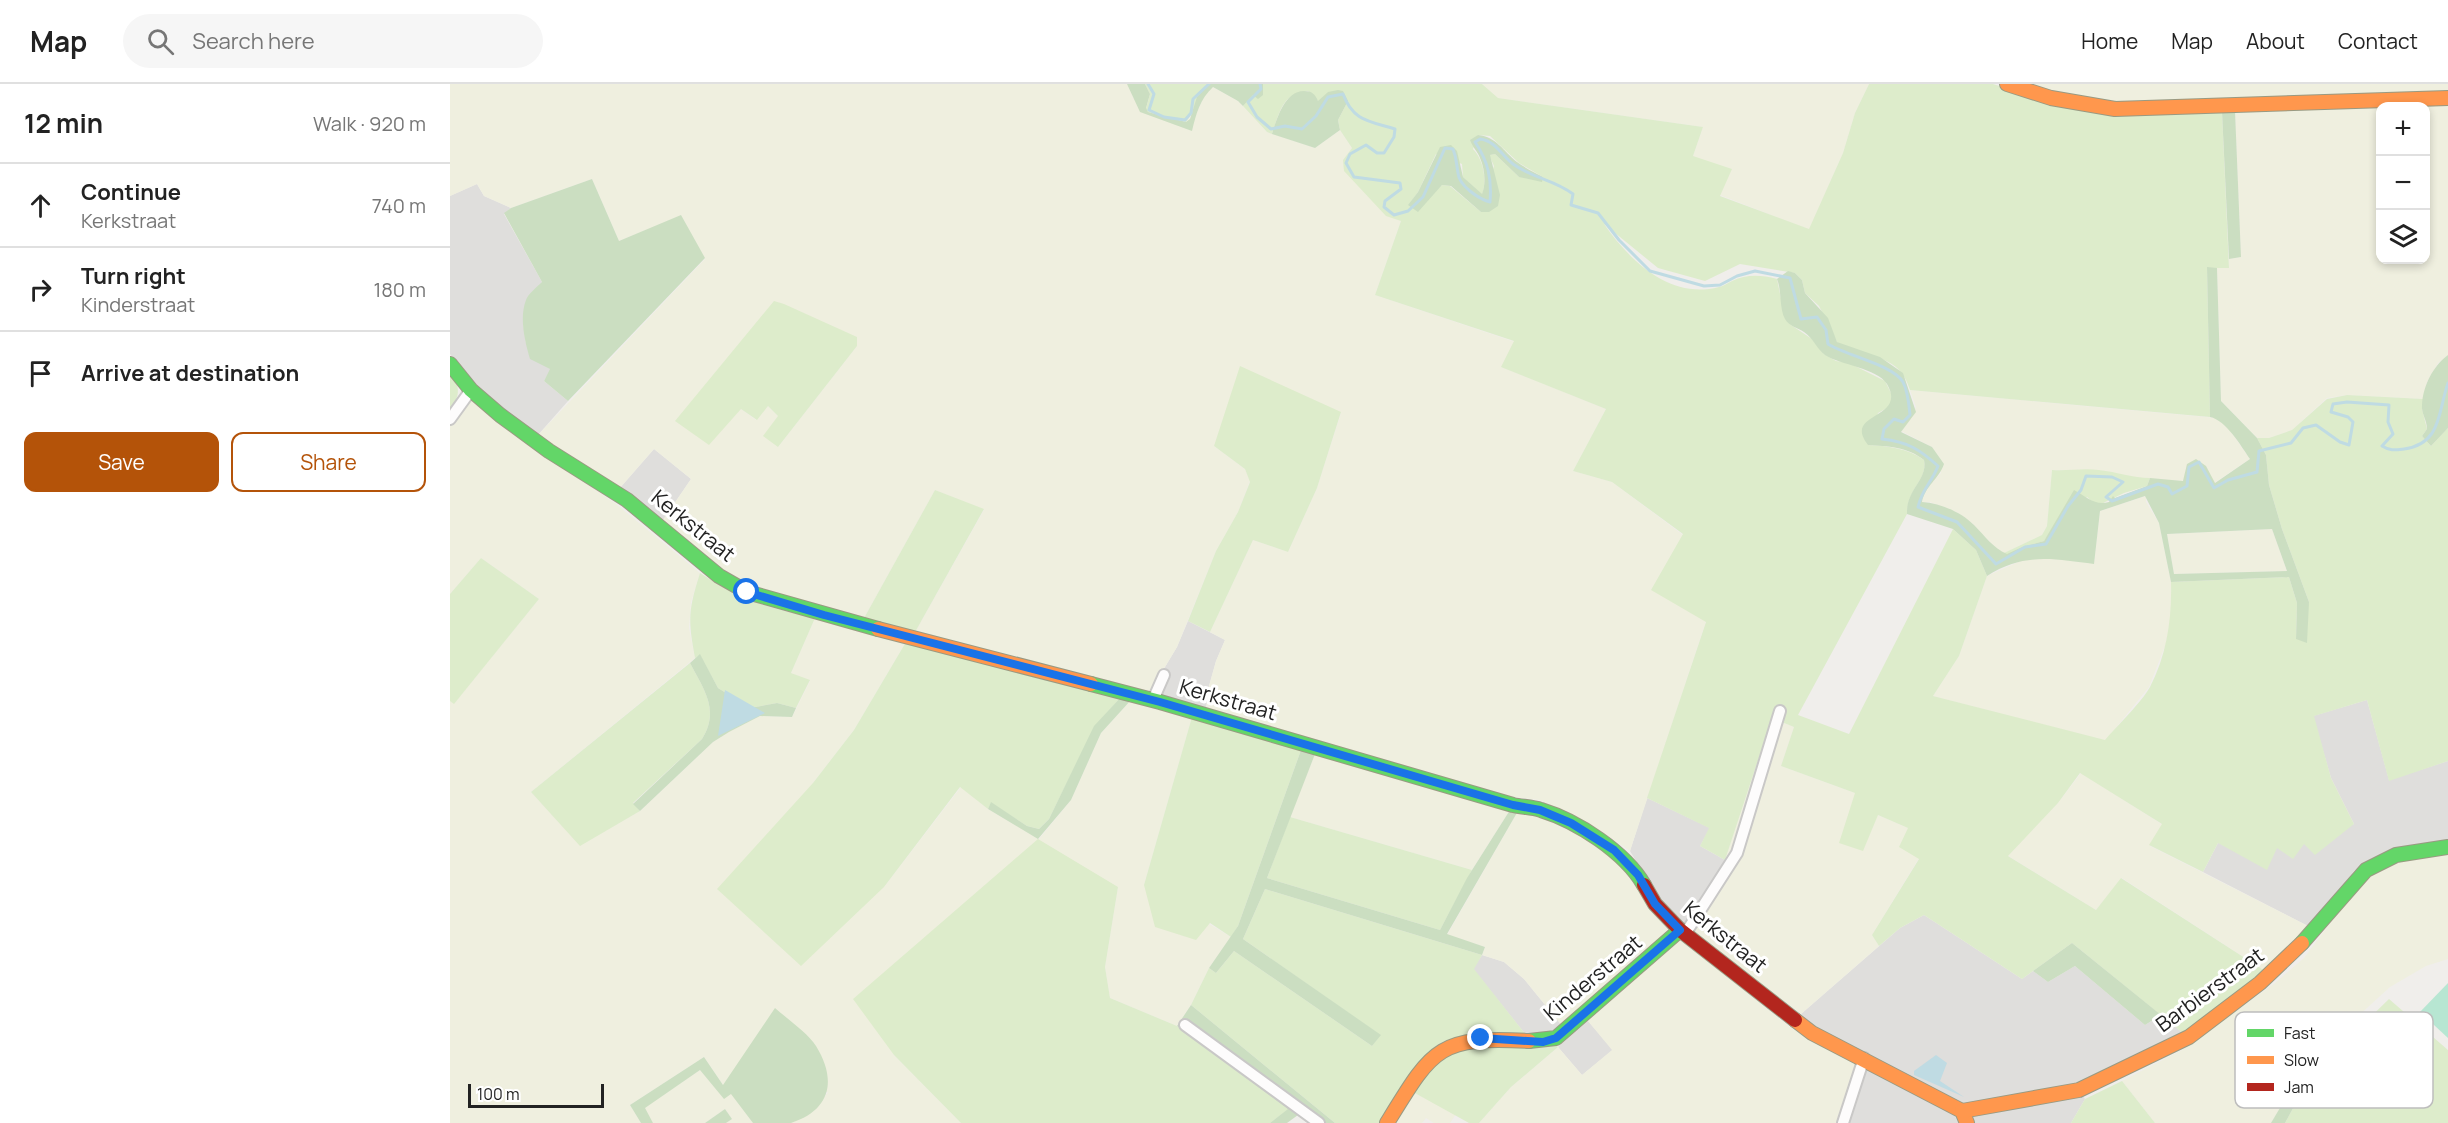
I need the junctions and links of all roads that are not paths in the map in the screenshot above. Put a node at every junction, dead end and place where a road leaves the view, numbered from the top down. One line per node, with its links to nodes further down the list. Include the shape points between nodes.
1 (2007, 84): 2 (street, via 2051,98 2115,109)
2 (2448, 99)
3 (450, 364): 4 (street, Kerkstraat)
4 (471, 390): 5 (street); 7 (street, Kerkstraat, via 549,451 627,500 719,576 747,592)
5 (450, 419)
6 (1164, 675): 7 (street)
7 (1153, 700): 10 (street, Kerkstraat, via 1540,810 1571,823 1614,850)
8 (1780, 711): 10 (street, via 1737,853)
9 (2448, 847): 13 (street, Barbierstraat, via 2396,855 2367,870 2295,952 2189,1037 2079,1090)
10 (1682, 932): 12 (street, Kerkstraat, via 1812,1032); 15 (street, Kinderstraat, via 1556,1038 1543,1042 1481,1038 1438,1050 1422,1067)
11 (1185, 1025): 14 (street)
12 (1864, 1058): 13 (street, Kerkstraat); 16 (street)
13 (1965, 1117)
14 (1318, 1123)
15 (1387, 1123)
16 (1843, 1123)

